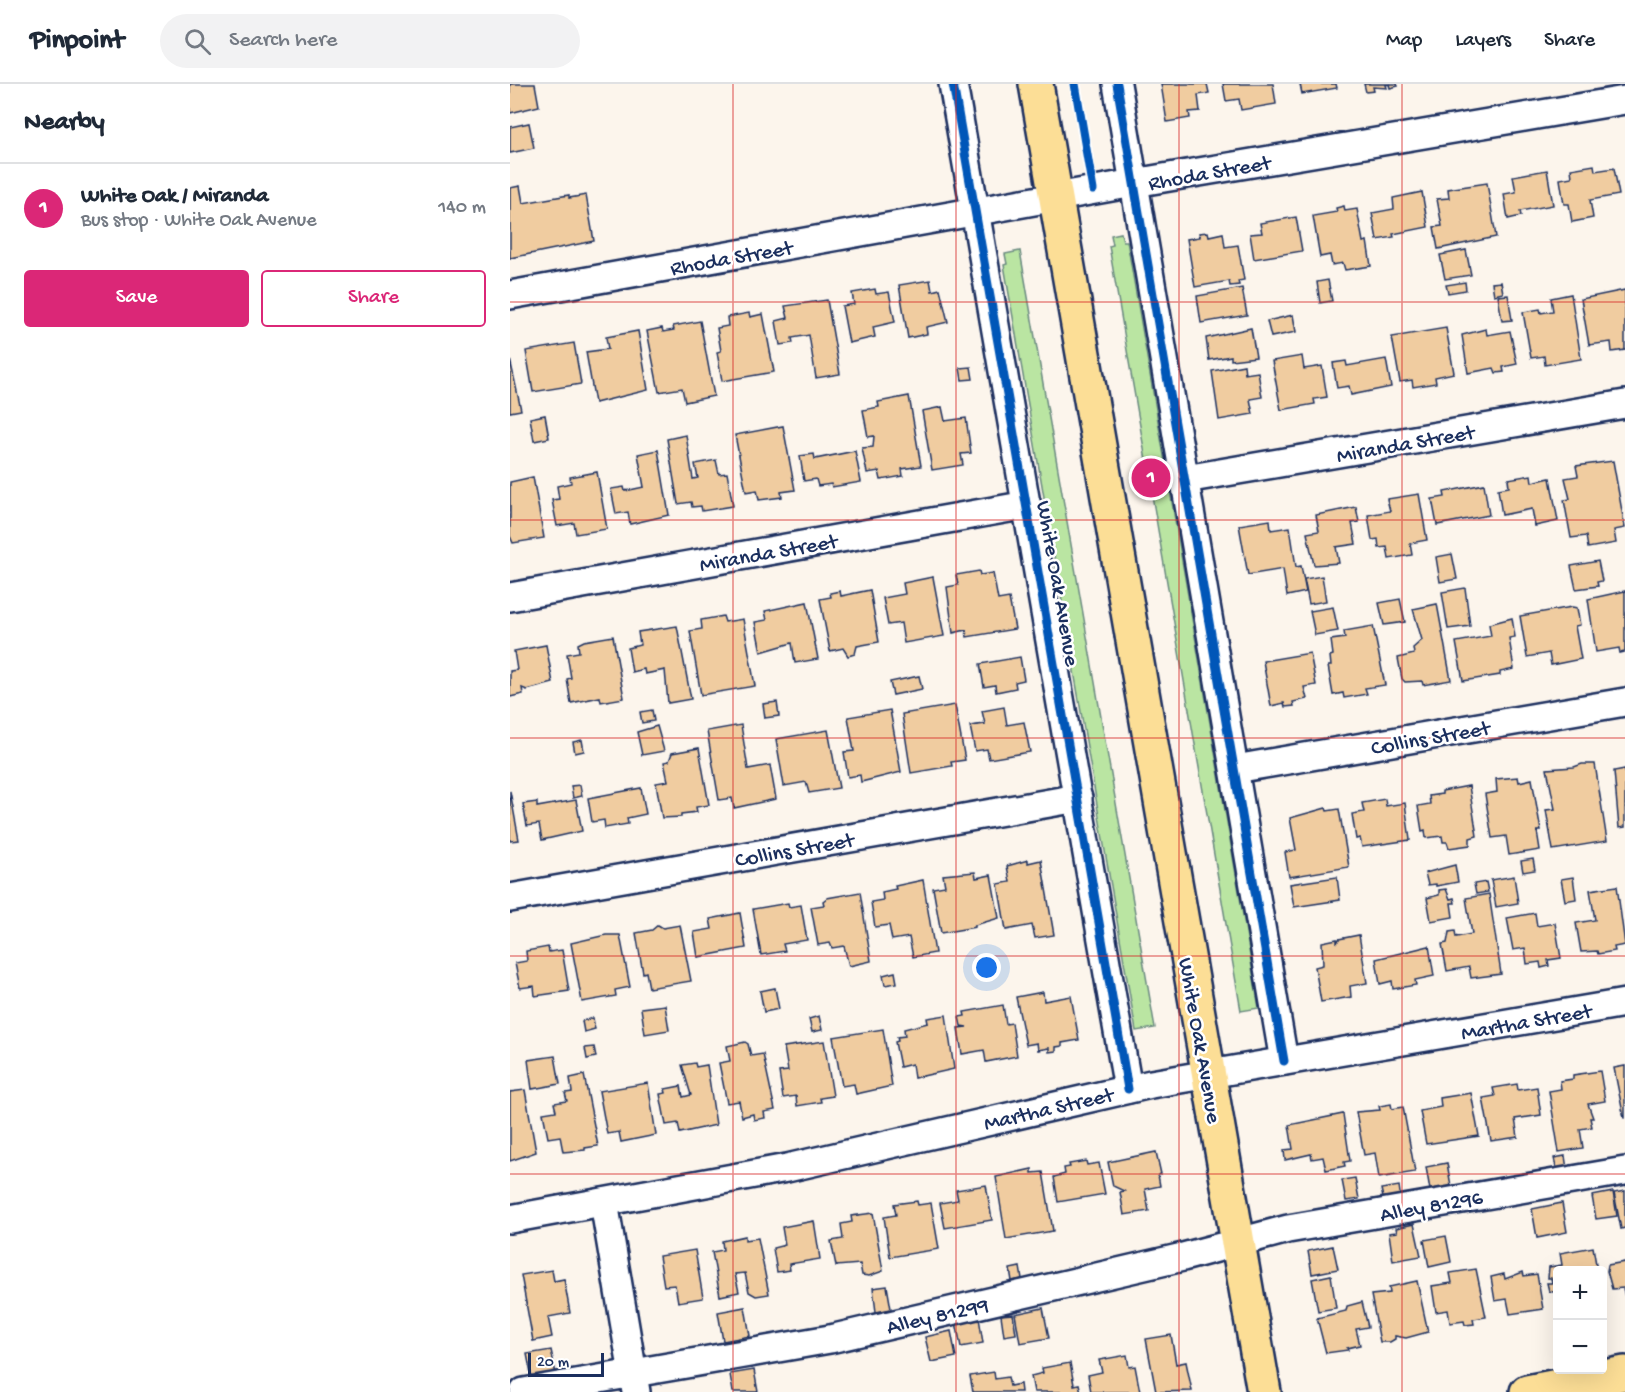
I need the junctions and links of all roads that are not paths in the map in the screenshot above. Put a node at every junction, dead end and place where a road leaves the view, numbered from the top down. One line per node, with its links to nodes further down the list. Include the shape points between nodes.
1 (953, 84): 7 (street, White Oak Avenue)
2 (1036, 84): 6 (main road, White Oak Avenue)
3 (1117, 84): 5 (street)
4 (1625, 100): 5 (street, Rhoda Street)
5 (1134, 183): 6 (street, Rhoda Street); 10 (street)
6 (1056, 198): 7 (street, Rhoda Street); 19 (main road, White Oak Avenue)
7 (975, 213): 8 (street, Rhoda Street); 11 (street, White Oak Avenue)
8 (510, 295)
9 (1625, 404): 10 (street, Miranda Street)
10 (1185, 479): 14 (street)
11 (1027, 505): 12 (street, Miranda Street); 15 (street, White Oak Avenue)
12 (510, 597)
13 (1625, 702): 14 (street, Collins Street)
14 (1235, 770): 18 (street)
15 (1078, 798): 16 (street, Collins Street); 20 (street, White Oak Avenue)
16 (510, 898)
17 (1625, 1004): 18 (street, Martha Street)
18 (1284, 1061): 19 (street, Martha Street)
19 (1207, 1074): 20 (street, Martha Street); 24 (main road, White Oak Avenue)
20 (1128, 1089): 22 (street, Martha Street, via 788,1168)
21 (1625, 1171): 24 (street, Alley 81296, via 1288,1229)
22 (604, 1203): 23 (street, Martha Street); 26 (street)
23 (510, 1219)
24 (1239, 1243): 26 (street, Alley 81299); 28 (main road, White Oak Avenue)
25 (1625, 1373): 29 (main road)
26 (634, 1383): 27 (street, Alley 81299)
27 (525, 1392)
28 (1264, 1392)
29 (1527, 1392)

